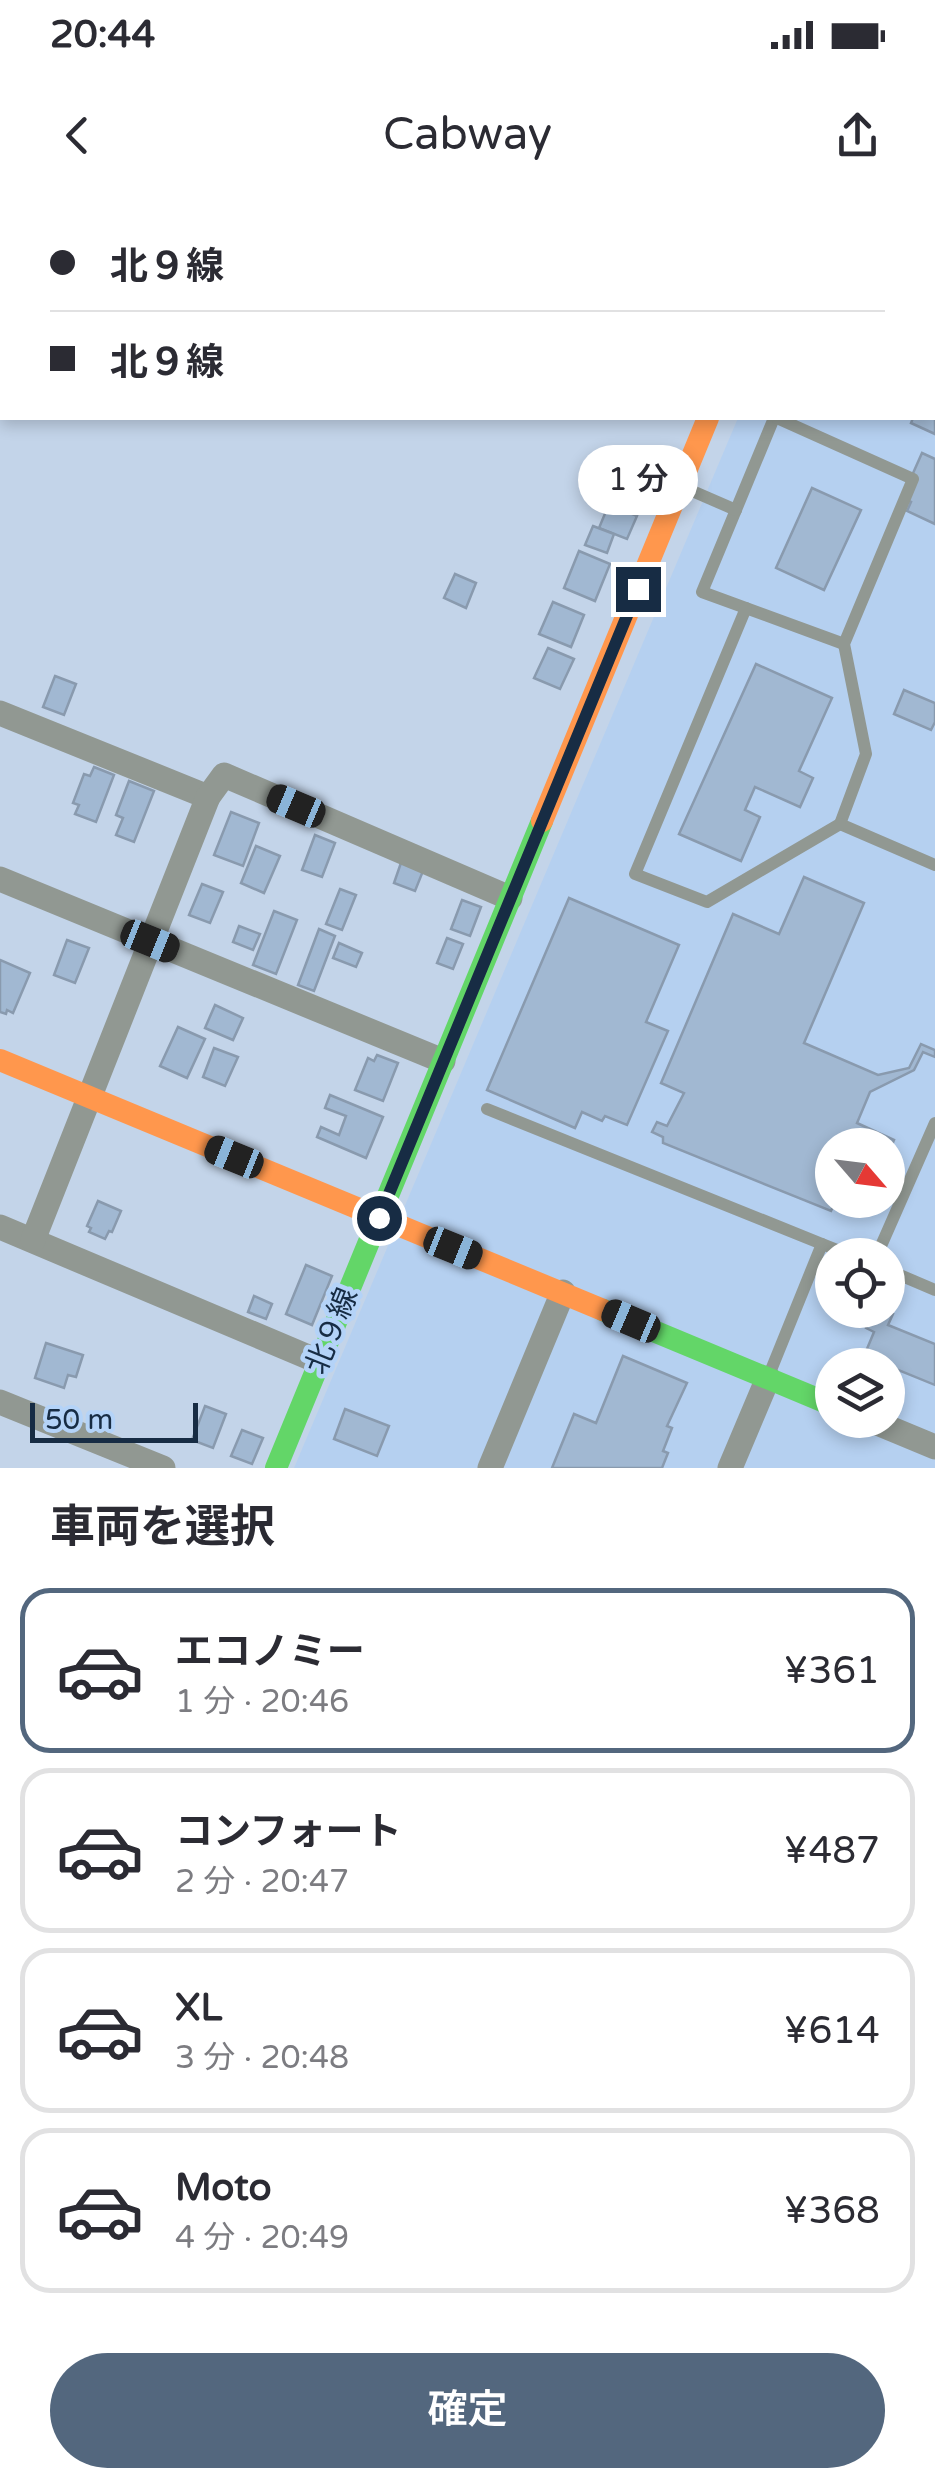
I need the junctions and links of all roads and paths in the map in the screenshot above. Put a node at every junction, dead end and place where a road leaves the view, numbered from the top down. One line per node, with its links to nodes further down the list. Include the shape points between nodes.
1 (707, 420): 4 (main road, 北９線)
2 (775, 420): 5 (lane)
3 (780, 420): 7 (lane, via 913,479)
4 (680, 486): 5 (lane); 13 (main road, 北９線)
5 (736, 510): 6 (lane, via 702,592)
6 (746, 608): 7 (lane); 10 (lane, via 635,874 707,902)
7 (844, 644): 10 (lane, via 866,754)
8 (0, 713): 9 (street)
9 (208, 797): 13 (street, via 224,775); 14 (street)
10 (840, 824): 11 (lane)
11 (935, 865)
12 (0, 879): 14 (street)
13 (510, 898): 16 (main road, 北９線)
14 (150, 941): 16 (street); 17 (street)
15 (0, 1060): 17 (main road)
16 (444, 1061): 20 (main road, 北９線)
17 (89, 1097): 20 (main road); 23 (street)
18 (488, 1110): 24 (lane)
19 (935, 1123): 22 (lane)
20 (379, 1218): 28 (main road); 29 (main road, 北９線)
21 (0, 1227): 23 (street)
22 (884, 1238)
23 (33, 1240): 29 (street)
24 (815, 1241)
25 (815, 1261): 30 (lane)
26 (905, 1277): 27 (lane)
27 (935, 1290)
28 (563, 1292): 30 (main road); 37 (street)
29 (320, 1362): 36 (main road, 北９線)
30 (768, 1378): 31 (main road); 38 (street)
31 (815, 1398)
32 (0, 1402): 35 (street)
33 (905, 1435): 34 (street)
34 (935, 1447)
35 (162, 1468)
36 (276, 1468)
37 (490, 1468)
38 (730, 1468)

